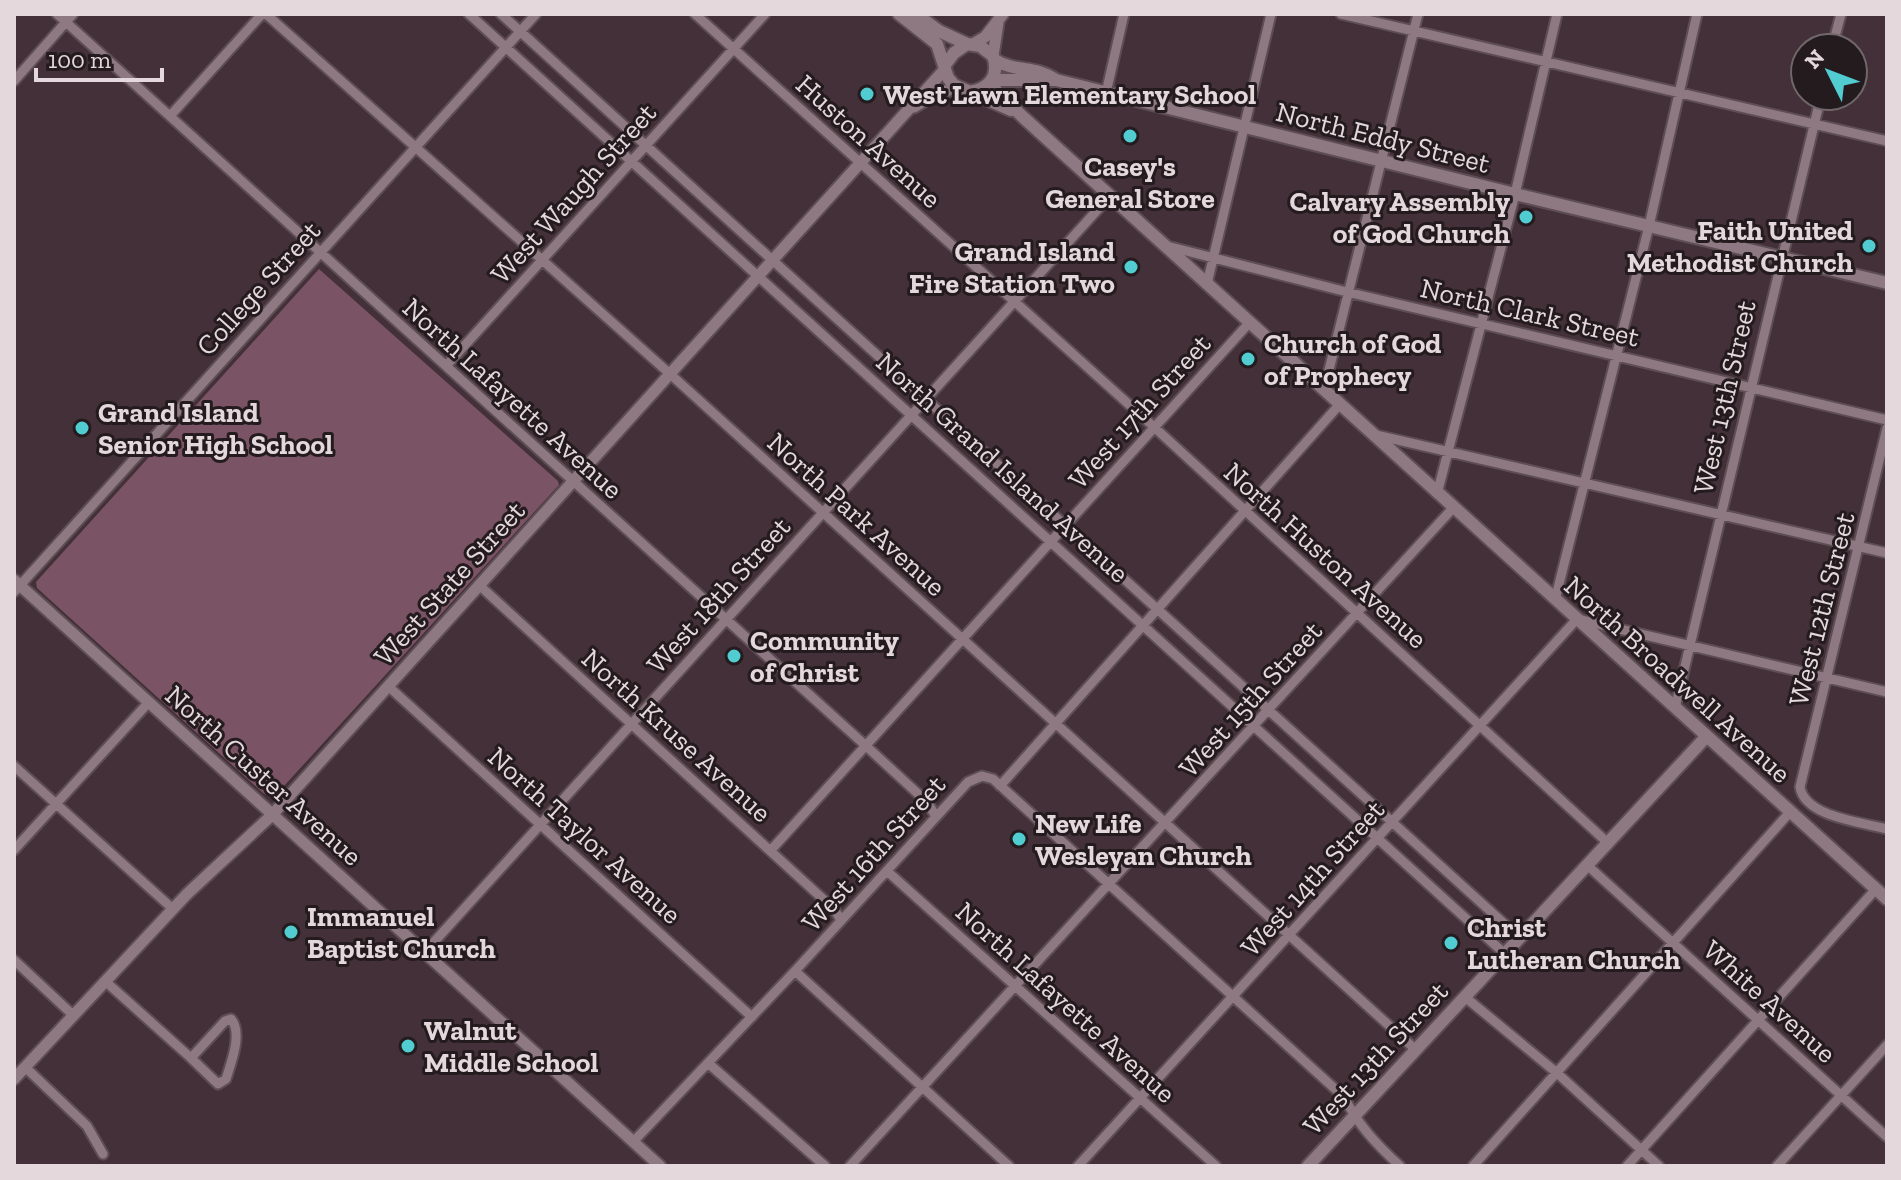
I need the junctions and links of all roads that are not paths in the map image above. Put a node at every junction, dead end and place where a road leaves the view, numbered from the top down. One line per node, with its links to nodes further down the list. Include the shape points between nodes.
1 (57, 14): 16 (street, North Lafayette Avenue)
2 (264, 14): 34 (street); 40 (street, North Park Avenue)
3 (469, 14): 21 (street, North Grand Island Avenue)
4 (501, 14): 18 (street, North Grand Island Avenue)
5 (536, 14): 18 (street, College Street)
6 (695, 14): 22 (street, Huston Avenue)
7 (765, 14): 22 (street, West Waugh Street)
8 (899, 14): 25 (main road, via 937,44)
9 (916, 14): 20 (main road)
10 (1124, 14): 31 (street)
11 (1271, 14): 37 (street)
12 (1341, 14): 19 (street)
13 (1418, 14): 19 (street)
14 (1557, 14): 24 (street)
15 (1697, 14): 30 (street)
16 (70, 18): 27 (street); 34 (street, North Lafayette Avenue)
17 (1001, 18): 20 (street, via 985,37); 23 (street)
18 (520, 32): 21 (street, College Street); 39 (street, North Grand Island Avenue)
19 (1414, 32): 24 (street); 42 (street)
20 (970, 44): 23 (main road); 25 (main road, via 954,53)
21 (506, 47): 40 (street, College Street); 41 (street, North Grand Island Avenue)
22 (733, 48): 39 (street, West Waugh Street); 43 (street, Huston Avenue)
23 (994, 58): 26 (main road, North Eddy Street, via 1009,68 1044,71); 28 (main road)
24 (1545, 64): 30 (street); 44 (street)
25 (945, 67): 29 (main road, via 948,78); 32 (street, West State Street)
26 (1056, 80): 28 (main road, North Eddy Street); 31 (main road, North Eddy Street)
27 (14, 81)
28 (992, 81): 29 (main road, via 980,90); 35 (main road, North Broadwell Avenue)
29 (964, 90): 32 (street, West State Street, via 937,93); 35 (main road, North Broadwell Avenue)
30 (1679, 92): 36 (street); 46 (street)
31 (1106, 93): 37 (main road, North Eddy Street)
32 (910, 110): 43 (street, West State Street)
33 (1817, 112): 36 (street, West 13th Street)
34 (170, 116): 48 (street, North Lafayette Avenue)
35 (1024, 118): 45 (main road, North Broadwell Avenue)
36 (1814, 123): 38 (street); 50 (street, West 13th Street)
37 (1244, 127): 42 (main road, North Eddy Street); 49 (street)
38 (1887, 141)
39 (646, 144): 41 (street, West Waugh Street); 51 (street, North Grand Island Avenue)
40 (416, 147): 48 (street, College Street); 52 (street, North Park Avenue)
41 (631, 161): 52 (street, West Waugh Street); 53 (street, North Grand Island Avenue)
42 (1381, 161): 44 (main road, North Eddy Street); 56 (street)
43 (861, 163): 51 (street, West State Street); 57 (street, Huston Avenue)
44 (1515, 194): 46 (main road, North Eddy Street); 59 (street)
45 (1110, 196): 47 (main road, North Broadwell Avenue); 57 (street, West 18th Street)
46 (1649, 226): 50 (main road, North Eddy Street); 60 (street)
47 (1164, 245): 49 (street, North Clark Street); 55 (main road, North Broadwell Avenue)
48 (320, 252): 61 (street, North Lafayette Avenue); 85 (street, College Street)
49 (1213, 257): 55 (street); 56 (street, North Clark Street)
50 (1782, 258): 54 (main road, North Eddy Street); 63 (street, West 13th Street)
51 (772, 259): 53 (street, West State Street); 65 (street, North Grand Island Avenue)
52 (542, 260): 61 (street, West Waugh Street); 62 (street, North Park Avenue)
53 (758, 275): 62 (street, West State Street); 67 (street, North Grand Island Avenue)
54 (1887, 283)
55 (1207, 284): 58 (main road, North Broadwell Avenue)
56 (1347, 292): 59 (street, North Clark Street); 64 (street)
57 (1014, 301): 65 (street, West 18th Street); 69 (street, North Huston Avenue)
58 (1250, 322): 64 (main road, North Broadwell Avenue); 69 (street, West 17th Street)
59 (1482, 323): 60 (street, North Clark Street); 72 (street)
60 (1617, 354): 63 (street, North Clark Street); 74 (street)
61 (446, 366): 73 (street, North Lafayette Avenue)
62 (669, 373): 73 (street, West State Street); 78 (street, North Park Avenue)
63 (1751, 387): 68 (street, North Clark Street); 79 (street, West 13th Street)
64 (1324, 390): 66 (main road, North Broadwell Avenue)
65 (925, 399): 67 (street, West 18th Street); 80 (street, North Grand Island Avenue)
66 (1340, 404): 71 (main road, North Broadwell Avenue); 77 (street)
67 (911, 414): 78 (street, West 18th Street); 81 (street, North Grand Island Avenue)
68 (1887, 420)
69 (1154, 427): 77 (street, North Huston Avenue); 80 (street, West 17th Street)
70 (1887, 428): 82 (street, West 12th Street)
71 (1373, 434): 72 (street); 75 (main road, North Broadwell Avenue)
72 (1448, 452): 74 (street); 75 (street)
73 (572, 481): 84 (street, West State Street); 89 (street, North Lafayette Avenue)
74 (1584, 483): 79 (street); 86 (street)
75 (1437, 494): 76 (main road, North Broadwell Avenue)
76 (1453, 508): 86 (main road, North Broadwell Avenue); 88 (street, West 15th Street)
77 (1246, 511): 87 (street); 88 (street, North Huston Avenue)
78 (822, 512): 89 (street, West 18th Street); 92 (street, North Park Avenue)
79 (1721, 516): 82 (street); 93 (street, West 13th Street)
80 (1065, 525): 81 (street, West 17th Street); 87 (street, North Grand Island Avenue)
81 (1051, 540): 91 (street, North Grand Island Avenue); 92 (street, West 17th Street)
82 (1859, 547): 83 (street); 94 (street, West 12th Street)
83 (1887, 553)
84 (479, 585): 95 (street, West State Street); 100 (street, North Kruse Avenue)
85 (16, 586): 97 (street, North Custer Avenue)
86 (1555, 600): 90 (main road, North Broadwell Avenue)
87 (1158, 610): 91 (street); 99 (street, North Grand Island Avenue)
88 (1358, 614): 99 (street, West 15th Street); 102 (street, North Huston Avenue)
89 (726, 619): 100 (street, West 18th Street); 105 (street, North Lafayette Avenue)
90 (1577, 619): 93 (street); 98 (main road, North Broadwell Avenue); 102 (street, West 14th Street)
91 (1144, 625): 101 (street); 103 (street, North Grand Island Avenue)
92 (962, 639): 101 (street, North Park Avenue); 105 (street, West 17th Street)
93 (1690, 646): 94 (street); 98 (street, West 13th Street)
94 (1827, 679): 96 (street); 115 (street, West 12th Street, via 1801,781 1804,800 1817,810)
95 (388, 686): 110 (street, West State Street); 114 (street, North Taylor Avenue)
96 (1887, 692)
97 (149, 702): 108 (street); 110 (street, North Custer Avenue)
98 (1675, 708): 104 (main road, North Broadwell Avenue)
99 (1269, 710): 103 (street, West 15th Street); 112 (street, North Grand Island Avenue)
100 (632, 723): 114 (street, West 18th Street); 119 (street, North Kruse Avenue)
101 (1056, 724): 107 (street); 113 (street, North Park Avenue)
102 (1479, 725): 112 (street, West 14th Street); 117 (street, North Huston Avenue)
103 (1255, 726): 113 (street, West 15th Street); 116 (street, North Grand Island Avenue)
104 (1706, 737): 109 (main road, North Broadwell Avenue); 117 (main road, West 13th Street)
105 (865, 745): 111 (street, North Lafayette Avenue, via 928,803); 119 (street, West 17th Street)
106 (14, 766): 108 (street)
107 (1000, 786): 111 (street, West 16th Street, via 982,776 968,782); 122 (street)
108 (56, 804): 118 (street); 125 (street)
109 (1790, 812): 123 (main road, North Broadwell Avenue); 129 (street)
110 (272, 815): 125 (street, West State Street); 130 (street, North Custer Avenue)
111 (936, 817): 121 (street, West 16th Street)
112 (1392, 822): 116 (street, West 14th Street); 128 (street, North Grand Island Avenue)
113 (1166, 823): 122 (street, West 15th Street); 127 (street, North Park Avenue)
114 (540, 824): 130 (street, West 18th Street); 139 (street, North Taylor Avenue)
115 (1887, 829)
116 (1378, 838): 127 (street, West 14th Street); 131 (street, North Grand Island Avenue)
117 (1608, 843): 120 (main road, West 13th Street)
118 (14, 850)
119 (771, 850): 126 (street, North Kruse Avenue)
120 (1587, 865): 128 (main road, West 13th Street); 129 (street, White Avenue)
121 (887, 871): 126 (street, West 16th Street); 135 (street, North Lafayette Avenue)
122 (1110, 885): 135 (street, West 15th Street); 136 (street)
123 (1876, 889): 124 (main road, North Broadwell Avenue); 140 (street)
124 (1887, 899)
125 (173, 909): 134 (street, West State Street)
126 (841, 920): 133 (street, West 16th Street)
127 (1290, 935): 136 (street, West 14th Street); 142 (street, North Park Avenue)
128 (1520, 938): 131 (main road, West 13th Street)
129 (1673, 943): 140 (street, White Avenue); 146 (street)
130 (424, 953): 153 (street, North Custer Avenue)
131 (1505, 954): 137 (main road, West 13th Street)
132 (14, 960): 138 (street)
133 (795, 971): 139 (street, West 16th Street); 148 (street)
134 (105, 981): 138 (street, West State Street); 143 (street)
135 (1016, 987): 148 (street, West 15th Street); 150 (street, North Lafayette Avenue)
136 (1233, 997): 150 (street, West 14th Street); 151 (street, via 1344,1097)
137 (1465, 997): 142 (main road, West 13th Street); 146 (street)
138 (73, 1015): 145 (street, West State Street)
139 (752, 1017): 144 (street, West 16th Street)
140 (1759, 1021): 149 (street, White Avenue); 154 (street)
141 (1887, 1045): 149 (street)
142 (1416, 1050): 151 (main road, West 13th Street)
143 (191, 1058): 143 (street, via 218,1084 226,1079 236,1024 225,1021)
144 (708, 1063): 153 (street, West 16th Street); 158 (street)
145 (25, 1067): 147 (street, West State Street); 155 (street, via 87,1126)
146 (1557, 1073): 154 (street); 164 (street)
147 (14, 1079)
148 (922, 1087): 156 (street); 159 (street, West 15th Street)
149 (1841, 1095): 152 (street, White Avenue); 167 (street)
150 (1140, 1098): 160 (street, West 14th Street); 161 (street, North Lafayette Avenue)
151 (1354, 1117): 162 (main road, West 13th Street); 163 (street)
152 (1887, 1137)
153 (633, 1142): 157 (street, North Custer Avenue)
154 (1641, 1150): 165 (street); 166 (street)
155 (103, 1154)
156 (1005, 1165)
157 (660, 1166)
158 (825, 1166)
159 (850, 1166)
160 (1078, 1166)
161 (1216, 1166)
162 (1308, 1166)
163 (1400, 1166)
164 (1473, 1166)
165 (1627, 1166)
166 (1659, 1166)
167 (1777, 1166)

